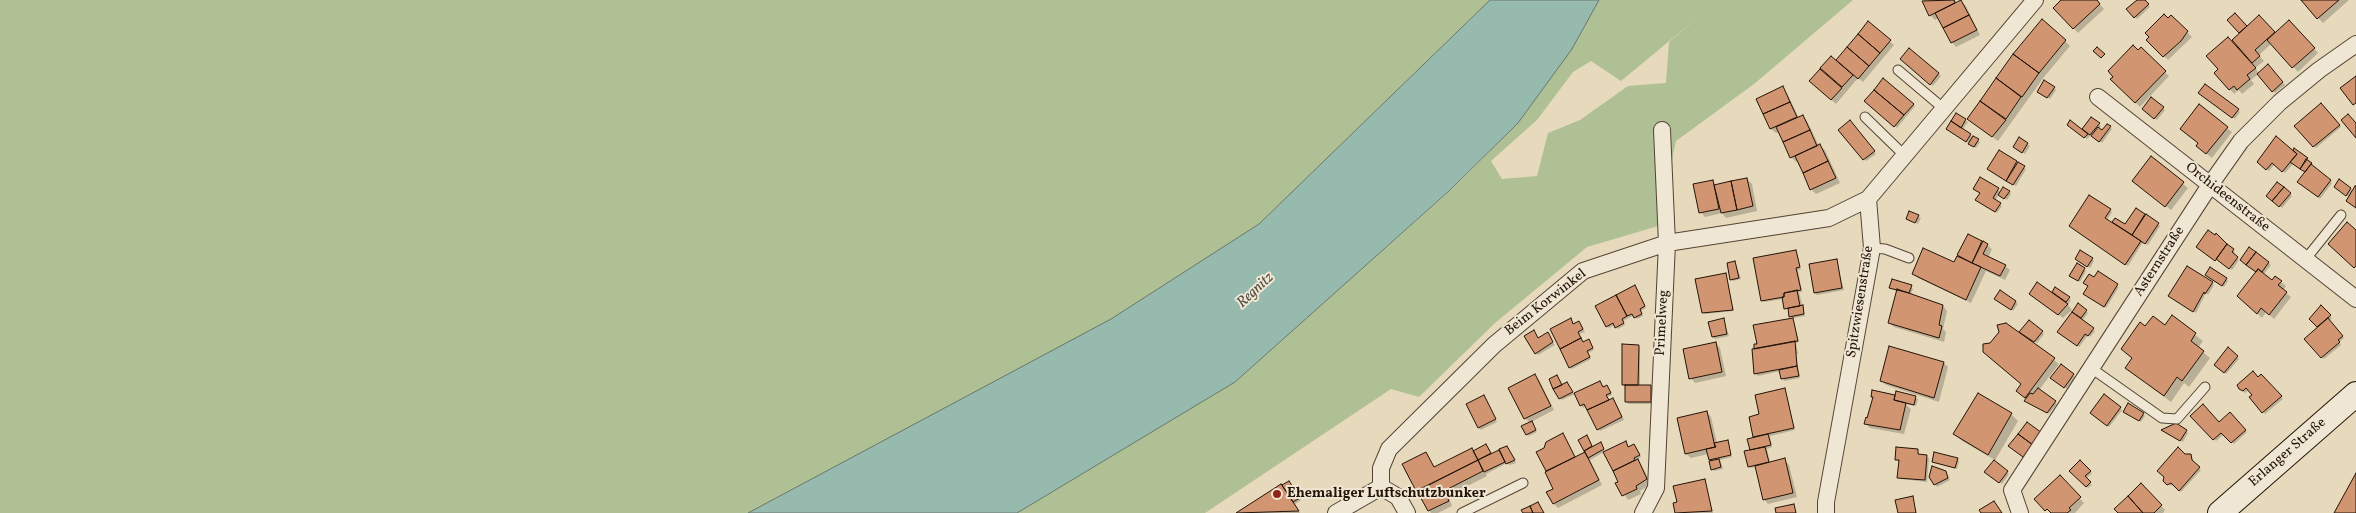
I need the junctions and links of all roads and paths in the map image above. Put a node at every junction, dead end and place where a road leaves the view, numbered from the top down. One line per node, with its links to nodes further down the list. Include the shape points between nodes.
1 (2034, 0): 5 (street)
2 (2356, 44): 9 (street, Asternstraße, via 2280,102 2241,141)
3 (1898, 70): 5 (lane)
4 (2098, 97): 9 (street, Orchideenstraße)
5 (1943, 108): 8 (street)
6 (1865, 116): 8 (lane)
7 (1662, 130): 12 (street, Primelweg)
8 (1904, 155): 10 (street)
9 (2210, 185): 15 (street, Orchideenstraße); 17 (street, Asternstraße)
10 (1868, 199): 12 (street, Beim Korwinkel, via 1829,218); 13 (street, Spitzwiesenstraße)
11 (2341, 215): 15 (lane)
12 (1667, 243): 21 (street, Beim Korwinkel, via 1583,271 1494,345 1389,449 1381,468); 25 (street, Primelweg, via 1656,488)
13 (1872, 248): 14 (lane, via 1886,248); 26 (street, Spitzwiesenstraße)
14 (1909, 258)
15 (2305, 260): 16 (street, Orchideenstraße)
16 (2356, 300)
17 (2091, 368): 18 (lane, via 2162,418 2177,418); 27 (street, Asternstraße, via 2012,490)
18 (2205, 387)
19 (2356, 394): 28 (main road, Erlanger Straße)
20 (1523, 483): 24 (lane)
21 (1381, 487): 22 (street); 23 (street, via 1398,497)
22 (1336, 513)
23 (1407, 513)
24 (1462, 513)
25 (1643, 513)
26 (1826, 513)
27 (2020, 513)
28 (2220, 513)

